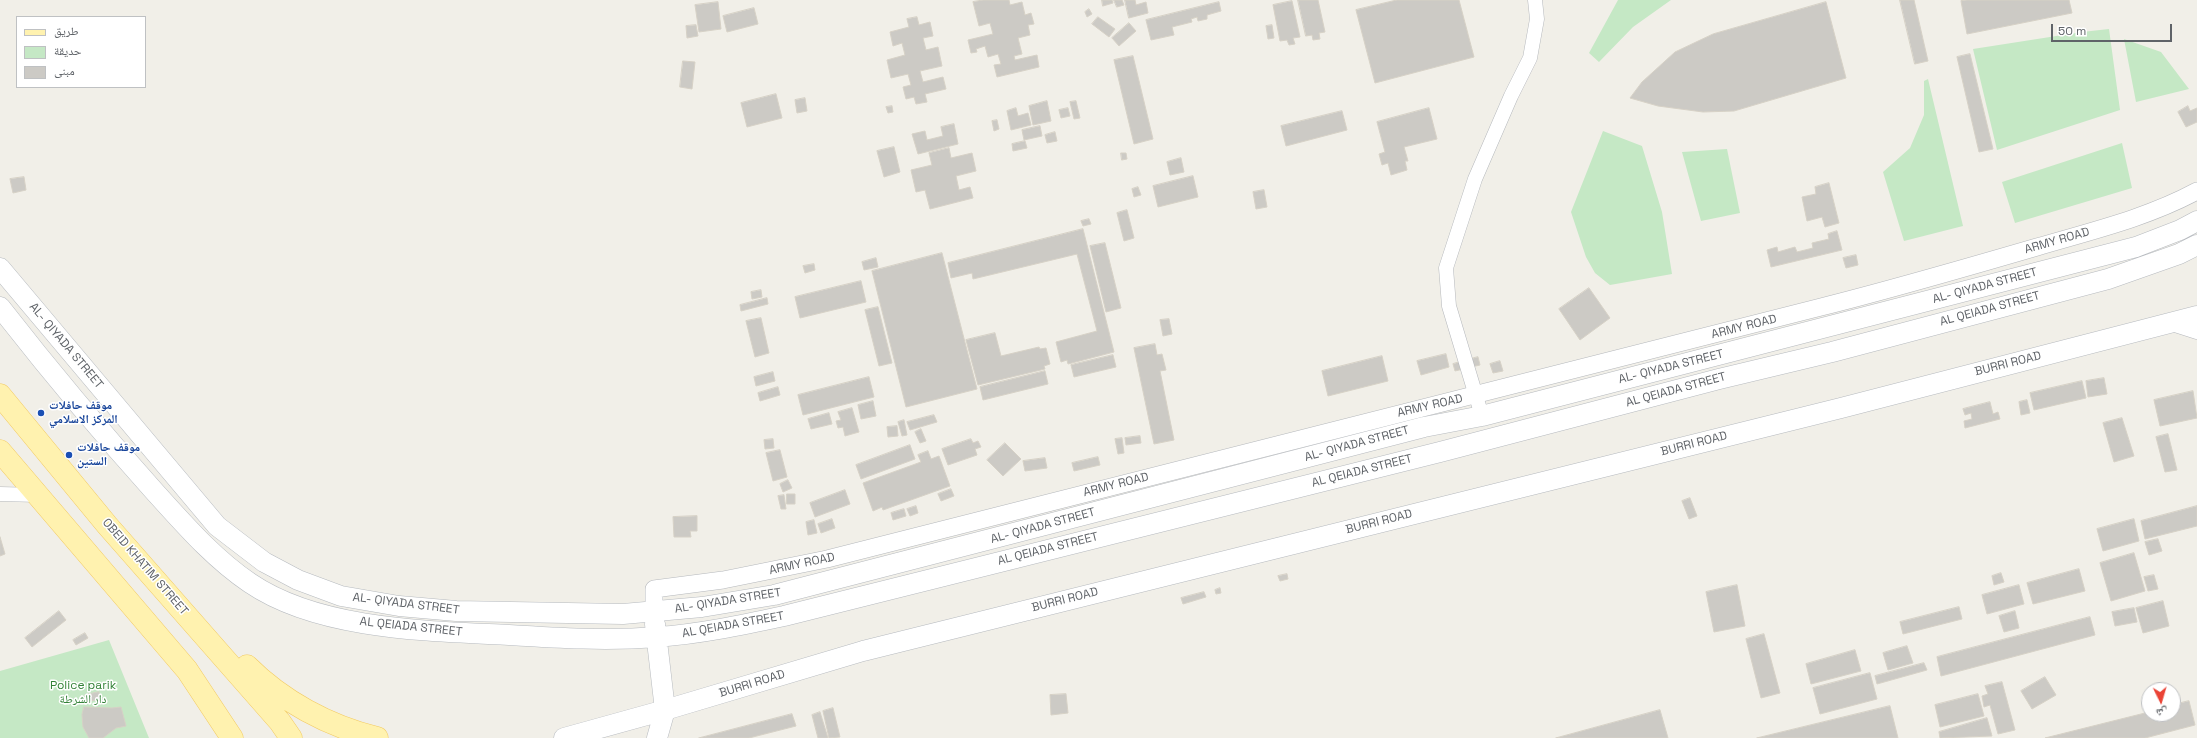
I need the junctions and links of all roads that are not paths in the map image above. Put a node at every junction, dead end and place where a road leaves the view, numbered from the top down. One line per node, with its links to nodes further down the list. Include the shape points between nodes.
1 (1535, 0): 14 (street, via 1536,19 1530,58 1475,179 1446,268 1449,306)
2 (2197, 192): 7 (street, ARMY ROAD, via 2172,205 2114,225)
3 (2197, 221): 10 (main road, AL- QIYADA STREET, via 2136,247)
4 (2197, 245): 12 (main road, AL QEIADA STREET, via 2108,279)
5 (0, 268): 19 (main road, AL- QIYADA STREET, via 218,526 240,545 298,580 341,596 399,606 456,611 623,614)
6 (0, 307): 21 (main road, AL QEIADA STREET, via 122,456 203,544 252,585 291,604 334,618 393,627 548,637)
7 (1821, 308): 10 (street); 14 (street, ARMY ROAD)
8 (2197, 316): 9 (main road, BURRI ROAD)
9 (2169, 323): 11 (street); 22 (main road, BURRI ROAD, via 1841,408 863,650)
10 (1826, 328): 12 (street); 15 (main road, AL- QIYADA STREET)
11 (2197, 332)
12 (1832, 352): 21 (main road, AL QEIADA STREET, via 784,616 708,631)
13 (0, 395): 20 (main road, OBEID KHATIM STREET, via 107,525)
14 (1476, 395): 15 (street); 19 (street, ARMY ROAD, via 827,558 723,580 654,589)
15 (1482, 416): 19 (main road, AL- QIYADA STREET, via 1416,428 774,595)
16 (0, 451): 18 (main road)
17 (0, 494): 18 (street)
18 (38, 495): 24 (main road, via 187,670)
19 (654, 612): 21 (main road)
20 (197, 626): 25 (main road, OBEID KHATIM STREET); 26 (main road, via 222,642 263,682 320,719)
21 (657, 637): 22 (main road)
22 (665, 710): 23 (main road); 27 (main road, BURRI ROAD)
23 (659, 737)
24 (232, 738)
25 (291, 738)
26 (377, 738)
27 (564, 738)

